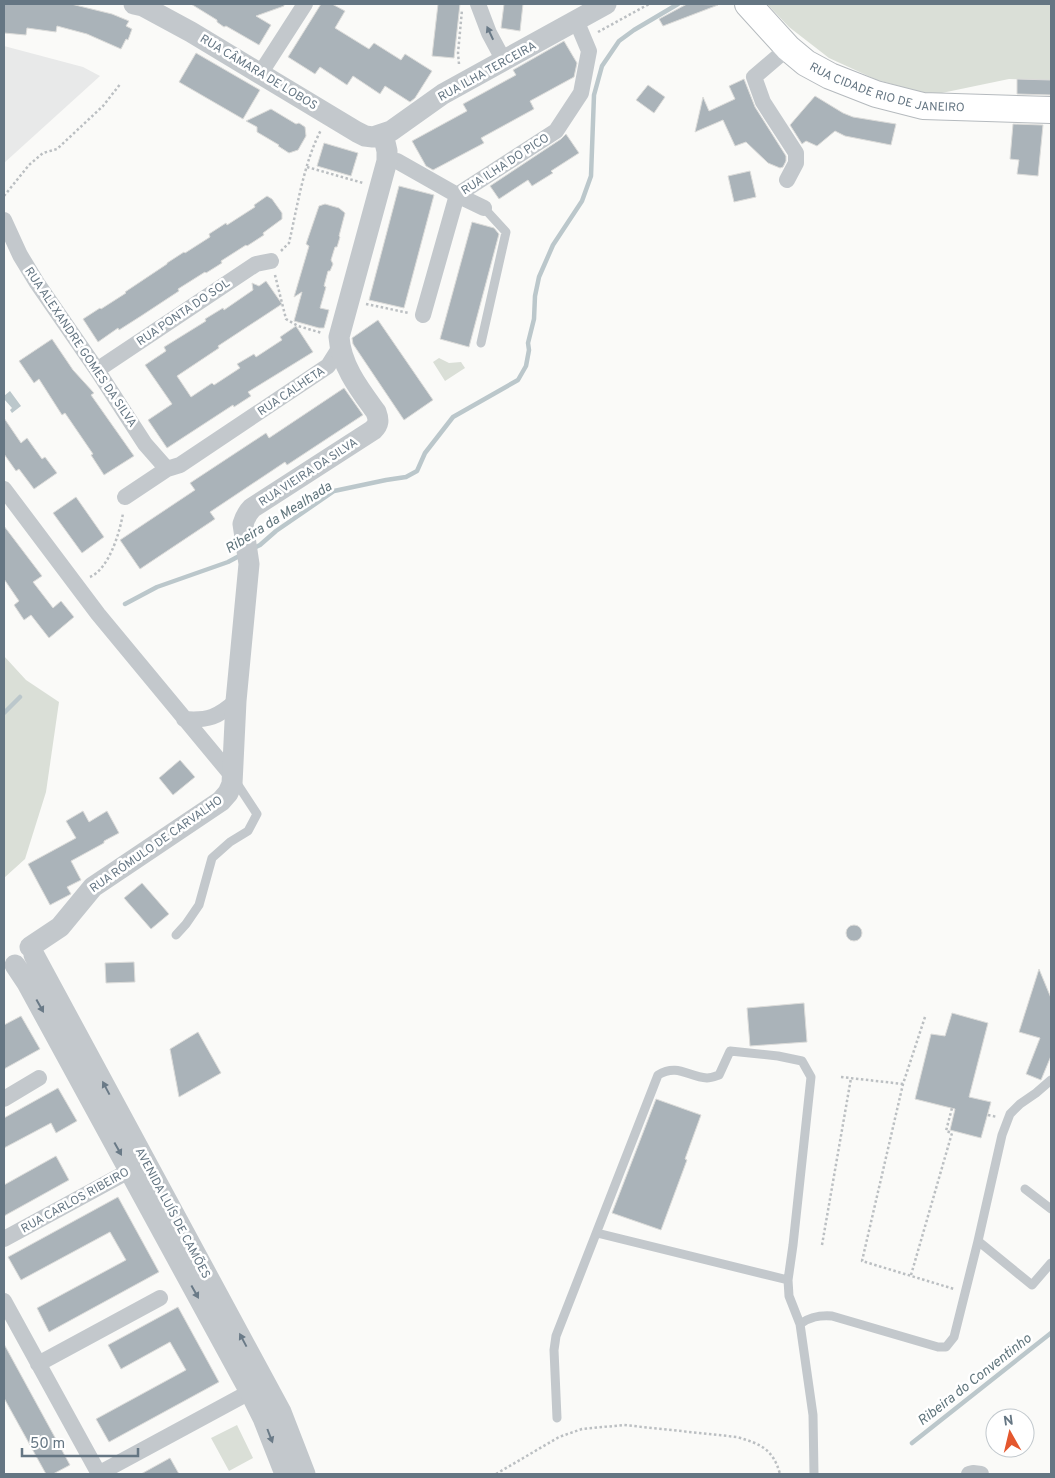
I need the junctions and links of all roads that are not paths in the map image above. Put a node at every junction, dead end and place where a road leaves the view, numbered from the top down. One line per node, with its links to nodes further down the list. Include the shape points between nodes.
1 (134, 4): 8 (street, RUA CÂMARA DE LOBOS, via 191,32)
2 (305, 4): 8 (street)
3 (748, 4): 6 (main road, RUA CIDADE RIO DE JANEIRO)
4 (470, 6): 7 (street, one-way to 4, via 490,33)
5 (593, 10): 7 (street, RUA ILHA TERCEIRA); 13 (street, RUA ILHA DO PICO, via 585,40 590,51 581,93 556,131)
6 (788, 48): 9 (main road, RUA CIDADE RIO DE JANEIRO, via 830,76 876,94 923,106); 12 (street, via 754,77 763,102 796,153 796,163)
7 (504, 61): 10 (street, RUA ILHA TERCEIRA, via 464,82 401,126)
8 (260, 74): 10 (street, RUA CÂMARA DE LOBOS, via 364,136)
9 (1051, 110)
10 (384, 134): 11 (street, RUA CALHETA)
11 (387, 161): 13 (street, via 397,161); 18 (street, RUA CALHETA)
12 (787, 180)
13 (456, 194): 14 (street); 17 (street, RUA ILHA DO PICO)
14 (484, 208): 19 (lane, via 506,232)
15 (4, 220): 20 (street, RUA ALEXANDRE GOMES DA SILVA, via 37,283)
16 (271, 261): 20 (street, RUA PONTA DO SOL, via 256,264)
17 (423, 315)
18 (339, 342): 21 (street, RUA CALHETA, via 328,366 180,465); 24 (street, RUA VIEIRA DA SILVA, via 345,366 376,412 378,425 252,508 244,518 249,564)
19 (481, 342)
20 (97, 370): 21 (street, RUA ALEXANDRE GOMES DA SILVA, via 145,444)
21 (167, 468): 23 (street, RUA CALHETA)
22 (4, 489): 25 (street, via 75,584)
23 (125, 497)
24 (236, 701): 25 (street, via 214,717 199,721); 26 (street, RUA VIEIRA DA SILVA)
25 (184, 719): 26 (street)
26 (233, 778): 27 (lane, via 257,814 248,831 212,858 199,905); 28 (street, RUA RÓMULO DE CARVALHO, via 228,793 220,801 93,887 60,927)
27 (176, 935)
28 (19, 957): 32 (street, AVENIDA LUÍS DE CAMÕES, via 27,983)
29 (39, 1078): 31 (street)
30 (1051, 1080): 37 (lane, via 1010,1114 1002,1135)
31 (4, 1098)
32 (138, 1166): 36 (street, RUA CARLOS RIBEIRO); 44 (street, AVENIDA LUÍS DE CAMÕES)
33 (1025, 1189): 34 (lane)
34 (1051, 1209)
35 (596, 1233): 39 (lane); 39 (lane, via 658,1075 666,1070 678,1070 708,1078 719,1075 730,1051 802,1060 811,1077); 45 (lane, via 556,1336)
36 (4, 1239)
37 (978, 1241): 38 (lane, via 1032,1285); 42 (lane, via 954,1337 946,1347 832,1316 819,1315)
38 (1051, 1263)
39 (788, 1280): 42 (lane)
40 (160, 1298): 43 (street)
41 (4, 1301): 43 (street)
42 (800, 1324): 49 (lane, via 813,1415)
43 (38, 1364): 46 (street)
44 (258, 1388): 46 (street); 47 (street, AVENIDA LUÍS DE CAMÕES, one-way to 47, via 263,1418); 48 (street, AVENIDA LUÍS DE CAMÕES, via 281,1412)
45 (557, 1418)
46 (99, 1474)
47 (285, 1474)
48 (305, 1474)
49 (814, 1474)
50 (969, 1474): 51 (street)
51 (981, 1474)

